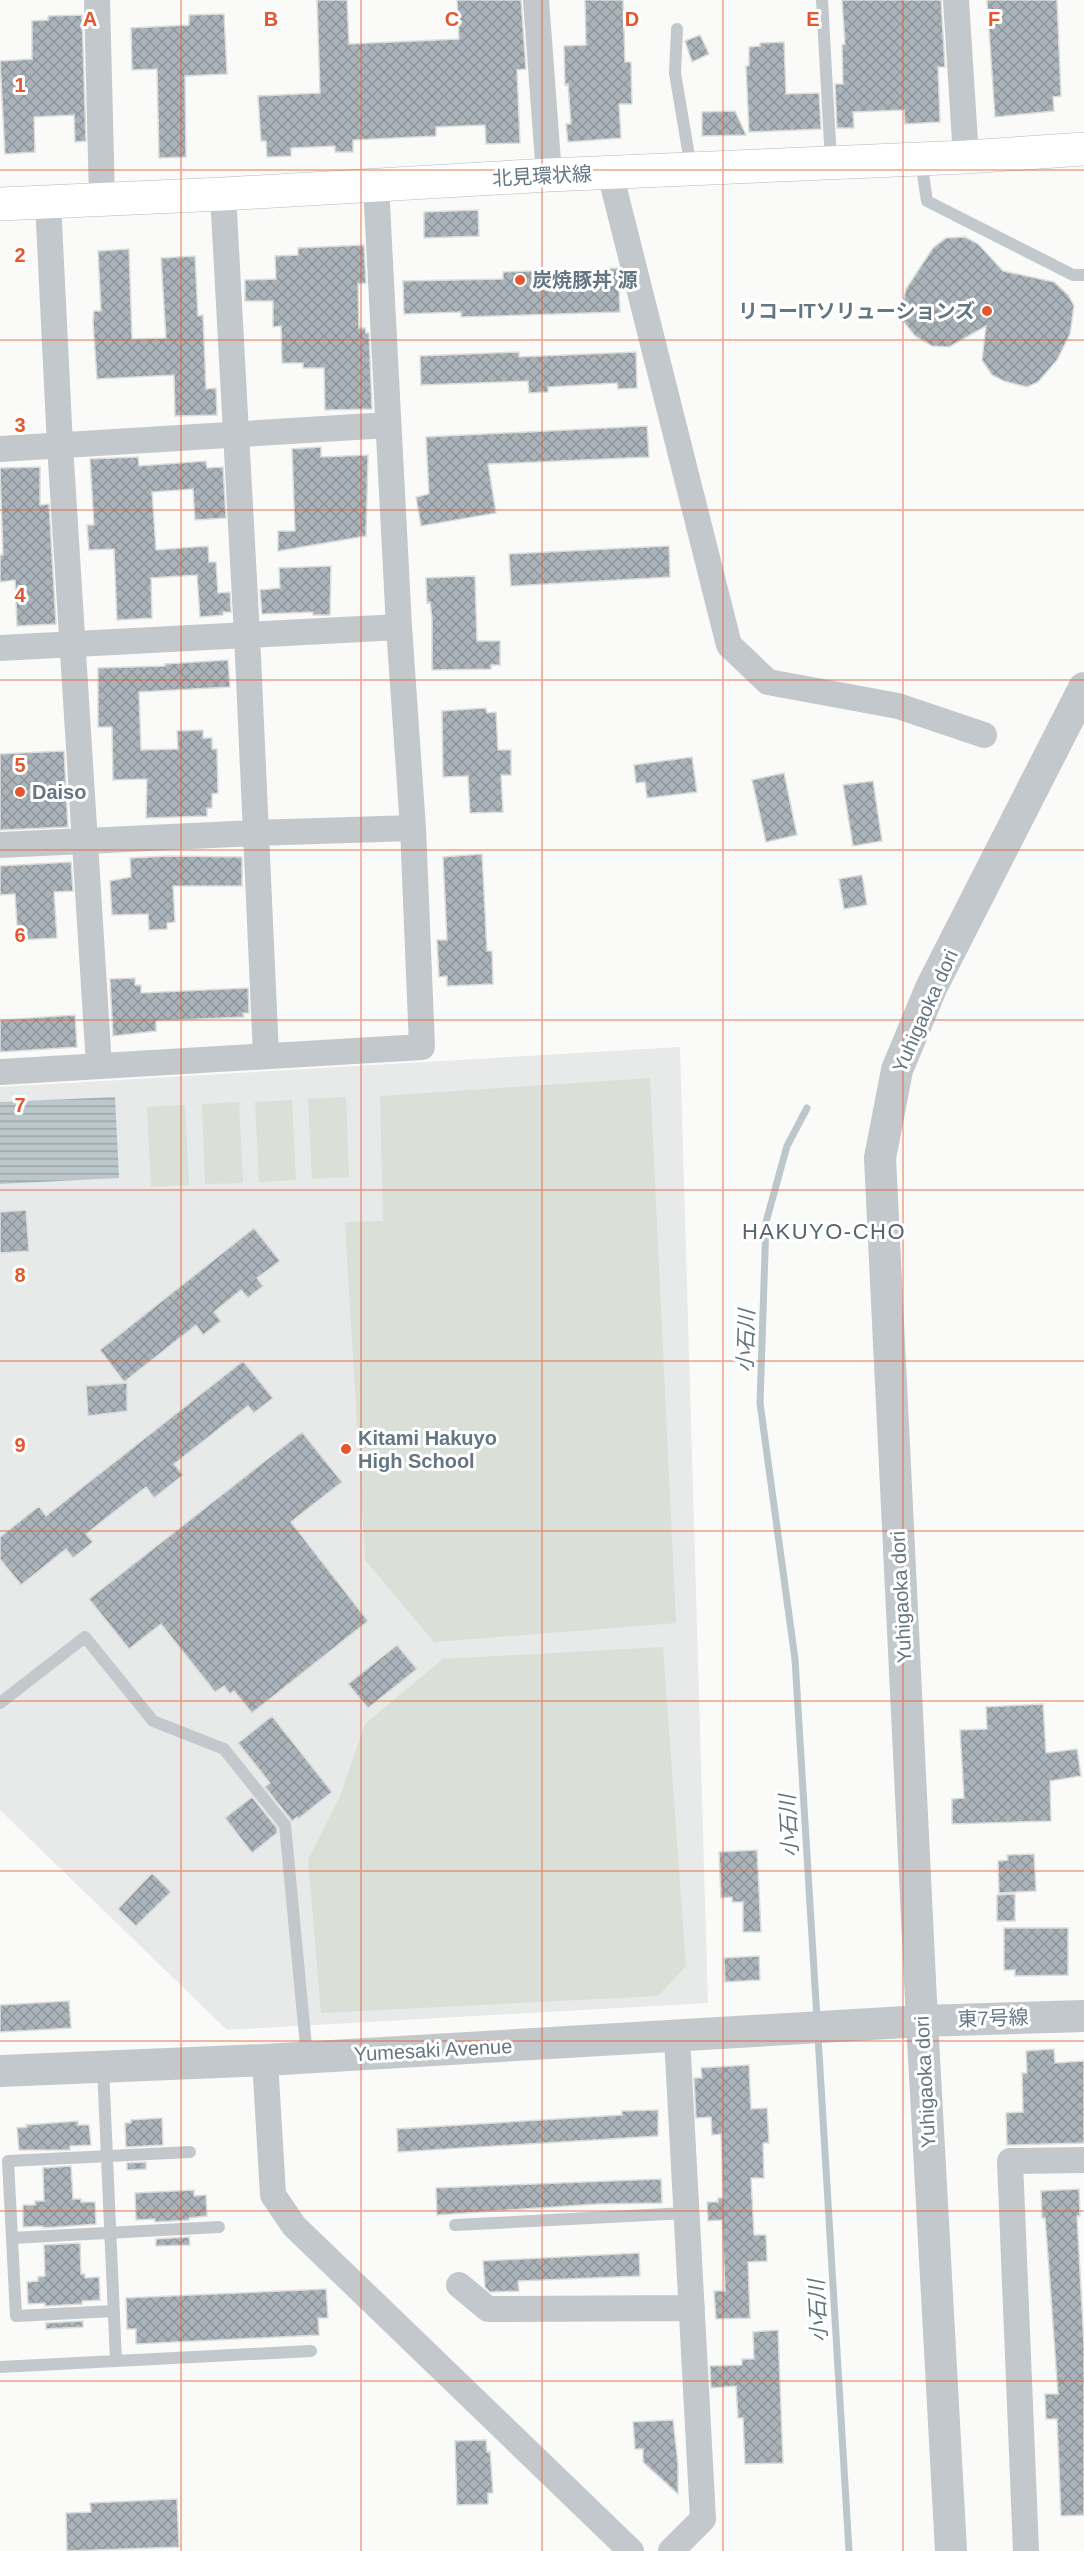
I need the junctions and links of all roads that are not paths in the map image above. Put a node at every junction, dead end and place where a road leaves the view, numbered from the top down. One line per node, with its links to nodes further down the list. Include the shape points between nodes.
1 (97, 0): 15 (street)
2 (536, 0): 12 (street)
3 (822, 0): 9 (lane)
4 (956, 0): 7 (street)
5 (677, 29): 10 (lane, via 675,73)
6 (1084, 149): 7 (main road, 北見環状線)
7 (966, 157): 8 (main road, 北見環状線)
8 (921, 159): 9 (main road, 北見環状線); 18 (lane, via 927,201 1073,275)
9 (831, 163): 10 (main road, 北見環状線)
10 (691, 170): 11 (main road, 北見環状線)
11 (610, 173): 12 (main road, 北見環状線); 28 (street, via 729,645 768,682 898,706)
12 (549, 175): 13 (main road, 北見環状線)
13 (376, 185): 14 (main road, 北見環状線); 19 (street)
14 (223, 194): 15 (main road, 北見環状線); 20 (street)
15 (102, 199): 16 (main road, 北見環状線)
16 (48, 201): 17 (main road, 北見環状線); 21 (street)
17 (0, 204)
18 (1084, 275)
19 (388, 425): 20 (street); 23 (street)
20 (236, 435): 21 (street); 24 (street)
21 (60, 445): 22 (street); 25 (street)
22 (0, 449)
23 (399, 627): 24 (street); 29 (street)
24 (247, 635): 25 (street); 30 (street)
25 (74, 643): 26 (street); 31 (street)
26 (0, 648)
27 (1084, 688): 38 (street, Yuhigaoka dori, via 931,988 897,1070 879,1158)
28 (984, 735)
29 (413, 828): 30 (street); 33 (street, via 422,1047)
30 (255, 832): 31 (street); 33 (street)
31 (84, 842): 32 (street); 34 (street)
32 (0, 845)
33 (266, 1055): 34 (street)
34 (99, 1066): 35 (street)
35 (0, 1072)
36 (0, 1703): 41 (lane, via 85,1637 153,1721 224,1749 285,1825)
37 (1084, 2016): 38 (street, 東7号線)
38 (922, 2021): 39 (street, 東7号線); 61 (street, Yuhigaoka dori)
39 (866, 2025): 40 (street, Yumesaki Avenue)
40 (677, 2037): 41 (street, Yumesaki Avenue); 48 (street)
41 (307, 2057): 42 (street, Yumesaki Avenue)
42 (265, 2060): 43 (street, Yumesaki Avenue); 59 (street, via 273,2194 294,2226)
43 (102, 2066): 44 (street, Yumesaki Avenue); 46 (lane)
44 (0, 2071)
45 (190, 2152): 46 (lane)
46 (107, 2157): 51 (lane); 52 (lane, via 8,2161)
47 (1084, 2160): 62 (street, via 1010,2161)
48 (686, 2213): 49 (lane); 54 (street)
49 (455, 2225)
50 (219, 2227): 51 (lane)
51 (110, 2233): 52 (lane); 55 (lane)
52 (12, 2238): 55 (lane, via 16,2316)
53 (459, 2285): 54 (street, via 488,2309)
54 (692, 2308): 60 (street, via 703,2519)
55 (114, 2311): 57 (lane)
56 (311, 2350): 57 (lane)
57 (116, 2361): 58 (lane)
58 (0, 2367)
59 (631, 2551)
60 (671, 2551)
61 (951, 2551)
62 (1026, 2551)

